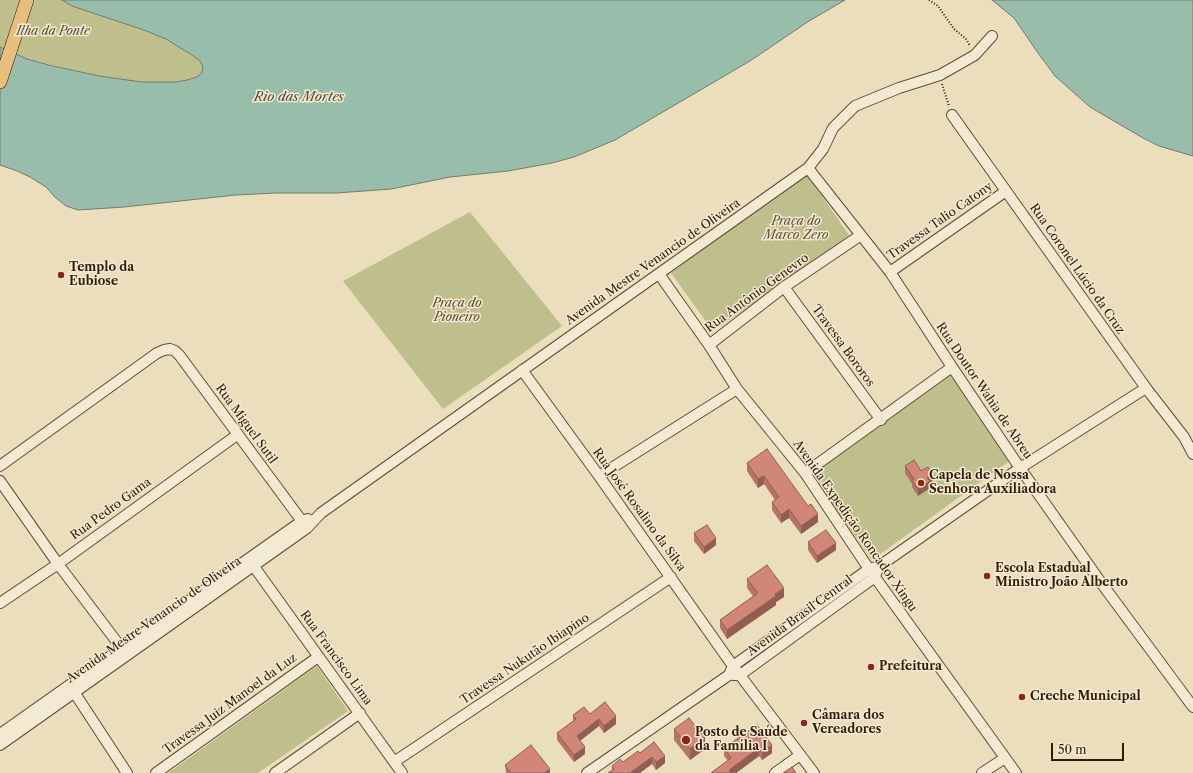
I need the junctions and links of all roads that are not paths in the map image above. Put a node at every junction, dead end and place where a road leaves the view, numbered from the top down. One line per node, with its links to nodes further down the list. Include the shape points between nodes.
1 (27, 0): 3 (main road)
2 (992, 36): 5 (street, Avenida Mestre Venancio de Oliveira, via 975,55 940,75 854,106 833,128 823,149)
3 (0, 82)
4 (952, 115): 6 (street, Rua Coronel Lúcio da Cruz)
5 (808, 168): 7 (street, Rua Doutor Wahia de Abreu); 9 (street, Avenida Mestre Venancio de Oliveira)
6 (1006, 191): 8 (street, Travessa Talio Catony); 14 (street, Rua Coronel Lúcio da Cruz)
7 (861, 235): 8 (street, Rua Doutor Wahia de Abreu); 10 (street, Rua Antônio Genevro)
8 (890, 272): 12 (street, Rua Doutor Wahia de Abreu)
9 (659, 274): 11 (street, Avenida Expedição Roncador Xingu); 13 (street, Avenida Mestre Venancio de Oliveira)
10 (784, 287): 11 (street, Rua Antônio Genevro); 16 (street, Travessa Bororos)
11 (709, 344): 15 (street, Avenida Expedição Roncador Xingu)
12 (952, 367): 16 (street); 21 (street, Rua Doutor Wahia de Abreu)
13 (522, 370): 23 (street, Rua José Rosalino da Silva); 25 (street, Avenida Mestre Venancio de Oliveira)
14 (1146, 388): 18 (street, Rua Coronel Lúcio da Cruz); 21 (street, Avenida Brasil Central)
15 (737, 389): 22 (street, Avenida Expedição Roncador Xingu); 23 (street)
16 (881, 420): 22 (street)
17 (237, 435): 20 (street, Rua Miguel Sutil, via 180,356 175,351 164,350); 25 (street, Rua Miguel Sutil); 27 (street, Rua Pedro Gama)
18 (1188, 439): 19 (street, Rua Coronel Lúcio da Cruz)
19 (1193, 454)
20 (0, 466)
21 (1020, 468): 28 (street, Avenida Brasil Central); 36 (street, Rua Doutor Wahia de Abreu)
22 (805, 473): 28 (street, Avenida Expedição Roncador Xingu)
23 (598, 476): 29 (street, Rua José Rosalino da Silva)
24 (0, 481): 27 (street)
25 (305, 525): 26 (street, Avenida Mestre Venancio de Oliveira)
26 (251, 563): 31 (street, Avenida Mestre Venancio de Oliveira); 32 (street, Rua Francisco Lima)
27 (58, 564): 30 (street, Rua Pedro Gama); 31 (street)
28 (874, 571): 33 (street, Avenida Brasil Central); 34 (street, Avenida Brasil Central); 41 (street, Avenida Expedição Roncador Xingu)
29 (671, 577): 33 (street, Rua José Rosalino da Silva); 42 (street, Travessa Nukutão Ibiapino)
30 (0, 604)
31 (125, 652): 35 (street, Avenida Mestre Venancio de Oliveira); 38 (street, Avenida Mestre Venancio de Oliveira)
32 (318, 657): 37 (street, Rua Francisco Lima); 44 (street, Travessa Juiz Manoel da Luz)
33 (731, 670): 34 (street); 47 (street, Avenida Brasil Central)
34 (740, 675): 40 (street)
35 (74, 692): 39 (street, Avenida Mestre Venancio de Oliveira); 43 (street)
36 (1193, 707)
37 (360, 714): 42 (street, Rua Francisco Lima); 45 (street)
38 (0, 734)
39 (0, 745)
40 (800, 755): 48 (street); 49 (street)
41 (1005, 758): 50 (street); 51 (street, Avenida Expedição Roncador Xingu)
42 (394, 762): 46 (street, Rua Francisco Lima)
43 (127, 773)
44 (156, 773)
45 (275, 773)
46 (402, 773)
47 (587, 773)
48 (775, 773)
49 (814, 773)
50 (982, 773)
51 (1016, 773)

